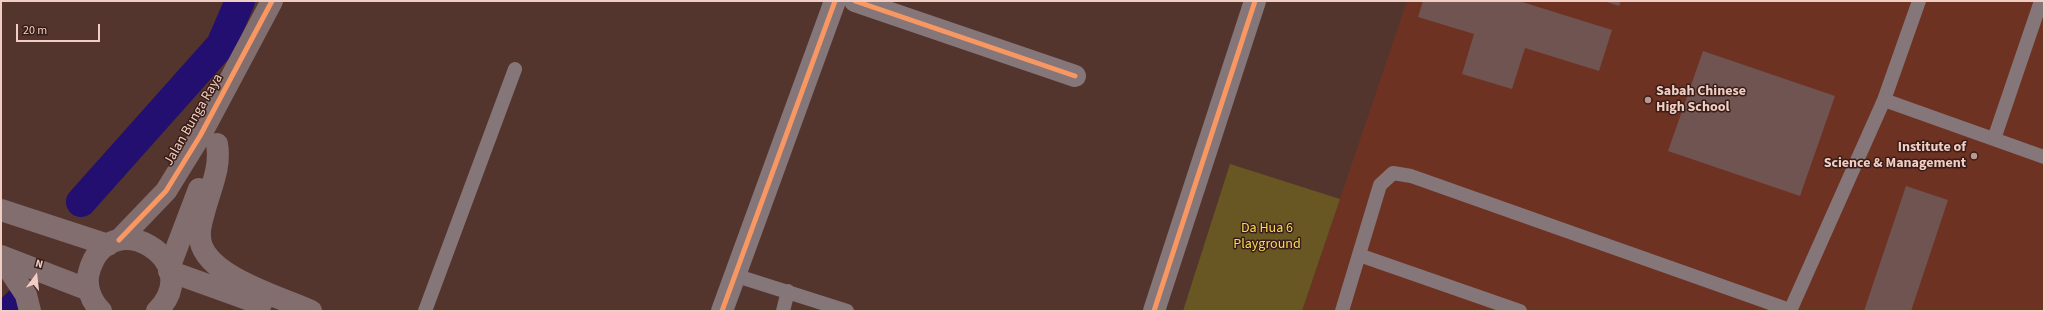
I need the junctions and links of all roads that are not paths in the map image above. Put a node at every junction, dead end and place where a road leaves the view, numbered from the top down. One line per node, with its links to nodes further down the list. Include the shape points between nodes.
1 (272, 1): 7 (main road, Jalan Bunga Raya)
2 (835, 1): 19 (street)
3 (854, 1): 9 (street)
4 (1255, 1): 30 (street)
5 (1919, 1): 10 (lane)
6 (2041, 1): 11 (lane)
7 (242, 61): 12 (main road, Jalan Bunga Raya); 15 (main road, Jalan Bunga Raya, via 166,191)
8 (515, 69): 26 (lane)
9 (1075, 76)
10 (1884, 100): 11 (lane); 33 (lane)
11 (1994, 139): 13 (lane)
12 (218, 144): 18 (main road, Jalan Bunga Raya); 25 (main road, via 217,171 200,236 206,255 225,273 256,289)
13 (2044, 157)
14 (1, 210): 15 (main road)
15 (114, 242): 18 (main road, via 132,239 144,242 155,248); 21 (main road, Jalan Bunga Raya, via 98,253 91,264 87,277)
16 (1359, 255): 31 (lane); 32 (lane); 33 (lane, via 1380,185 1393,174 1411,176)
17 (1, 257): 21 (main road); 22 (main road, via 26,295)
18 (169, 270): 23 (main road, via 168,295); 24 (main road)
19 (734, 275): 20 (lane); 27 (street)
20 (788, 291): 28 (lane); 29 (lane)
21 (91, 303)
22 (30, 311)
23 (156, 311)
24 (281, 311)
25 (311, 311)
26 (425, 311)
27 (722, 311)
28 (783, 311)
29 (847, 311)
30 (1154, 311)
31 (1342, 311)
32 (1520, 311)
33 (1790, 311)

